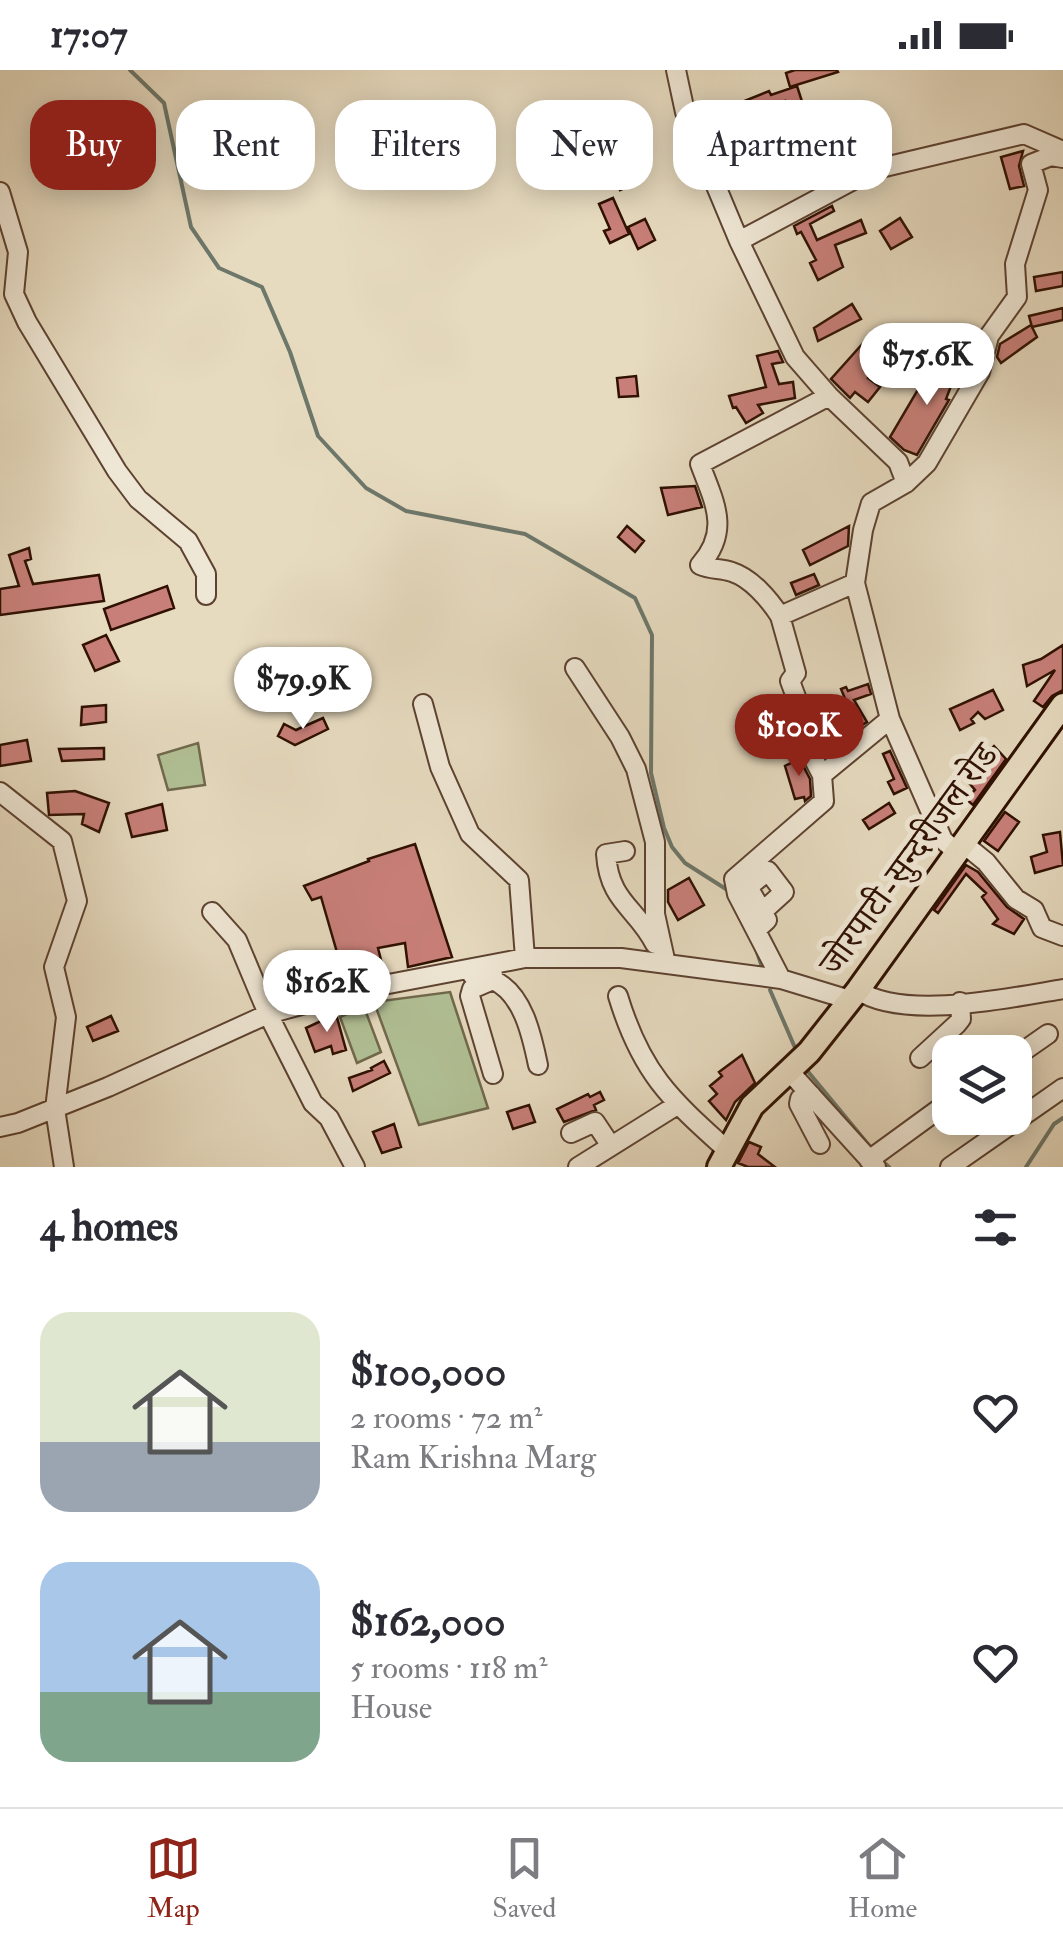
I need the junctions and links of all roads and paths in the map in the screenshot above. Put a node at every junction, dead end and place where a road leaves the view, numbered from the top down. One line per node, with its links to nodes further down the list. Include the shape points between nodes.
1 (676, 70): 4 (street, via 685,112)
2 (1063, 155): 4 (street, via 1024,134 872,170); 6 (street, via 1031,164 1038,190 1015,264 1017,297 989,336 980,372 927,463)
3 (0, 192): 8 (street, via 18,252 14,294 26,322 138,499 188,541 206,574)
4 (739, 241): 5 (street, via 795,357)
5 (829, 396): 6 (street, via 898,462); 9 (street, via 700,464 718,512 717,542 700,565 749,580)
6 (906, 482): 7 (street, via 871,503)
7 (855, 583): 9 (street); 13 (street)
8 (206, 595)
9 (780, 616): 14 (street, via 796,674 790,681 808,729 802,734)
10 (574, 668): 20 (street, via 636,768 655,842 655,914)
11 (423, 704): 21 (street, via 440,767 470,834 519,880)
12 (1063, 704): 16 (main road, जोरपाटी-सुन्दरीजल रोड)
13 (890, 719): 14 (street); 16 (street, via 943,840)
14 (822, 775): 23 (street, via 824,801 734,879 736,894 759,920)
15 (0, 792): 39 (street, via 62,841 77,901 54,967 66,1033)
16 (961, 849): 19 (street, via 986,862 1034,910 1042,928); 26 (main road, जोरपाटी-सुन्दरीजल रोड)
17 (625, 851): 20 (street, via 606,854 607,874)
18 (212, 912): 29 (street, via 237,940)
19 (1063, 936)
20 (664, 957): 21 (street); 23 (street)
21 (525, 958): 22 (street)
22 (455, 969): 24 (street, via 462,976 491,974); 29 (street)
23 (781, 979): 26 (street)
24 (493, 980): 34 (street, via 528,1023); 35 (street, via 470,996)
25 (1063, 990): 28 (street)
26 (854, 995): 28 (street, via 897,1007); 33 (main road, जोरपाटी-सुन्दरीजल रोड)
27 (618, 996): 38 (street, via 645,1066)
28 (960, 1002): 32 (street, via 958,1024)
29 (268, 1014): 39 (street); 48 (street)
30 (1048, 1034): 31 (street)
31 (1032, 1045)
32 (920, 1058)
33 (797, 1063): 37 (street); 45 (main road, जोरपाटी-सुन्दरीजल रोड, via 752,1106)
34 (538, 1065)
35 (493, 1074)
36 (1063, 1088): 50 (street)
37 (811, 1095): 43 (street, via 799,1104); 46 (street)
38 (677, 1105): 44 (street); 45 (street)
39 (55, 1109): 41 (street); 47 (street)
40 (932, 1115): 46 (street)
41 (0, 1126)
42 (571, 1133): 44 (street, via 596,1122)
43 (820, 1144)
44 (611, 1146): 49 (street)
45 (723, 1158)
46 (875, 1158)
47 (64, 1167)
48 (355, 1167)
49 (578, 1167)
50 (950, 1167)

